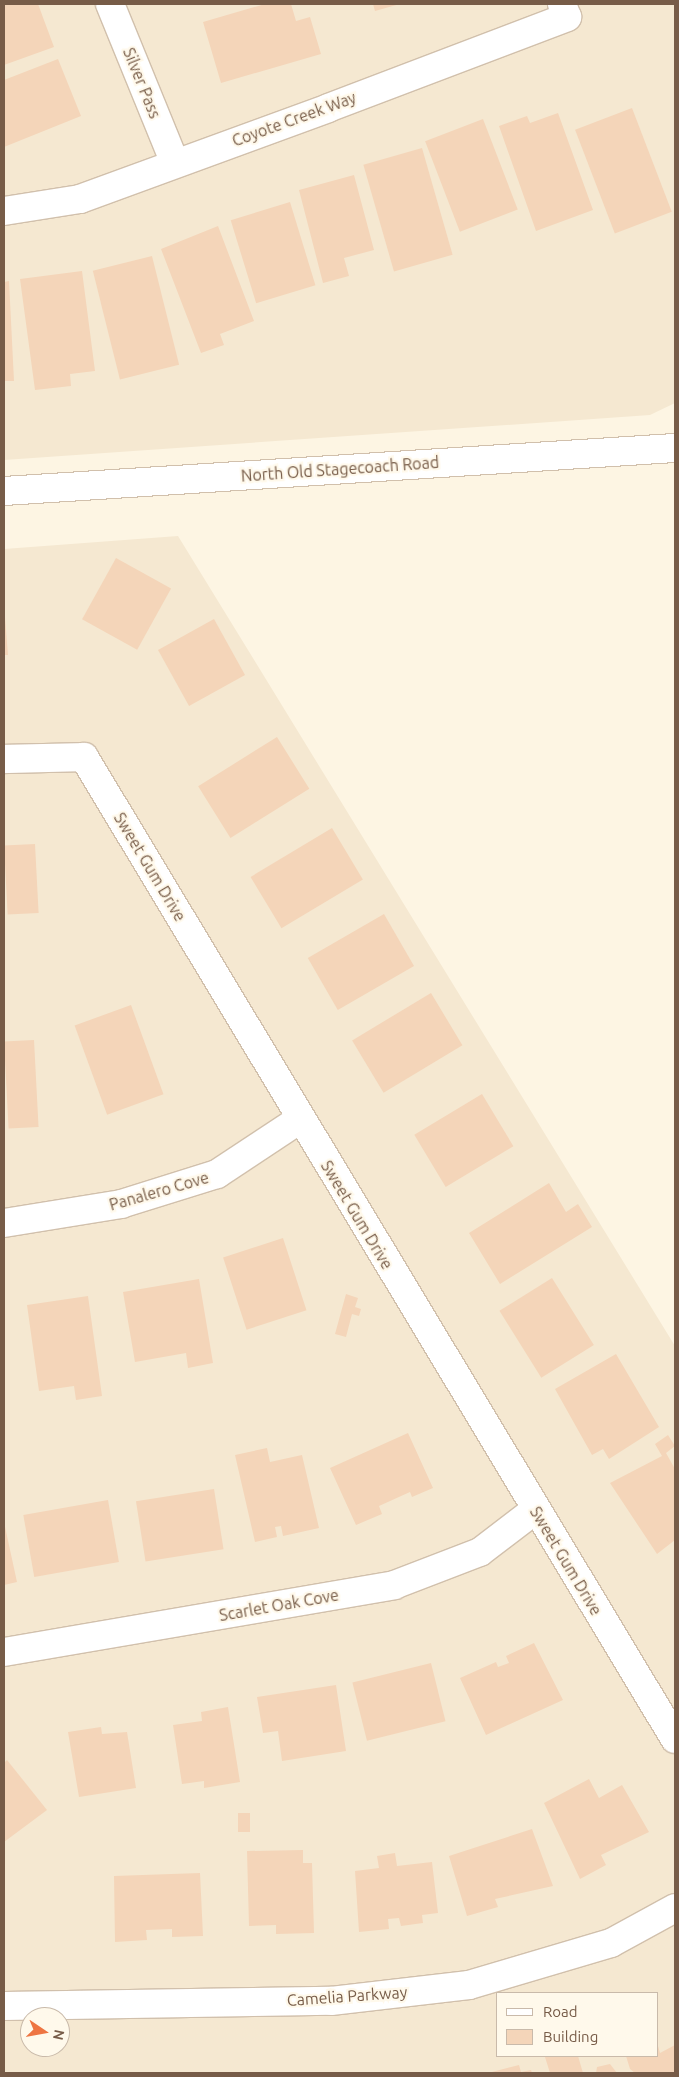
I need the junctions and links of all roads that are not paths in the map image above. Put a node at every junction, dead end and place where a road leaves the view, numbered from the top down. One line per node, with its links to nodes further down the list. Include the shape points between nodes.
1 (110, 4): 3 (street, Silver Pass)
2 (562, 4): 3 (street, Coyote Creek Way, via 567,17)
3 (174, 161): 4 (street, Coyote Creek Way, via 80,199)
4 (4, 211)
5 (675, 448): 6 (street, North Old Stagecoach Road)
6 (4, 491)
7 (4, 759): 8 (street, Sweet Gum Drive, via 84,756)
8 (300, 1119): 9 (street, Panalero Cove, via 217,1174 121,1204); 10 (street, Sweet Gum Drive)
9 (4, 1223)
10 (535, 1510): 11 (street, Scarlet Oak Cove, via 480,1552 394,1585); 12 (street, Sweet Gum Drive)
11 (4, 1652)
12 (675, 1739)
13 (675, 1908): 14 (street, Camelia Parkway, via 611,1943 469,1986 331,2000)
14 (4, 2006)

